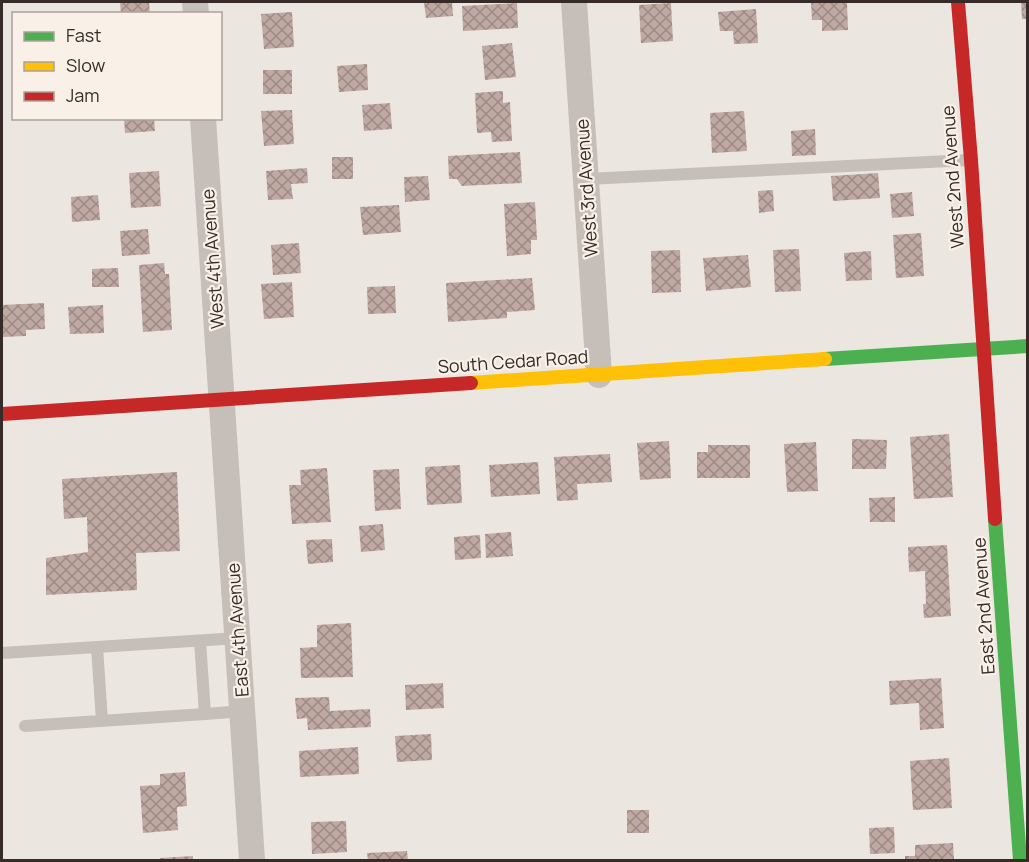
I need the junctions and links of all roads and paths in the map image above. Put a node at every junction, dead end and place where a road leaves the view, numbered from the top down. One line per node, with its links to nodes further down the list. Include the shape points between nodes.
1 (574, 2): 5 (street, West 3rd Avenue)
2 (958, 2): 4 (main road, West 2nd Avenue)
3 (203, 120): 9 (street, West 4th Avenue)
4 (971, 160): 5 (lane); 7 (main road, West 2nd Avenue)
5 (587, 179): 8 (street, West 3rd Avenue)
6 (1028, 346): 7 (main road, South Cedar Road)
7 (983, 350): 8 (main road, South Cedar Road); 20 (main road, East 2nd Avenue)
8 (599, 375): 9 (main road, South Cedar Road)
9 (223, 400): 10 (main road, South Cedar Road); 11 (street, East 4th Avenue)
10 (2, 414)
11 (239, 638): 12 (lane); 15 (street, East 4th Avenue)
12 (200, 641): 13 (lane); 16 (lane)
13 (97, 647): 14 (lane); 17 (lane)
14 (2, 653)
15 (243, 711): 16 (lane); 19 (street, East 4th Avenue)
16 (205, 714): 17 (lane)
17 (102, 721): 18 (lane)
18 (26, 726)
19 (252, 861)
20 (1020, 861)

